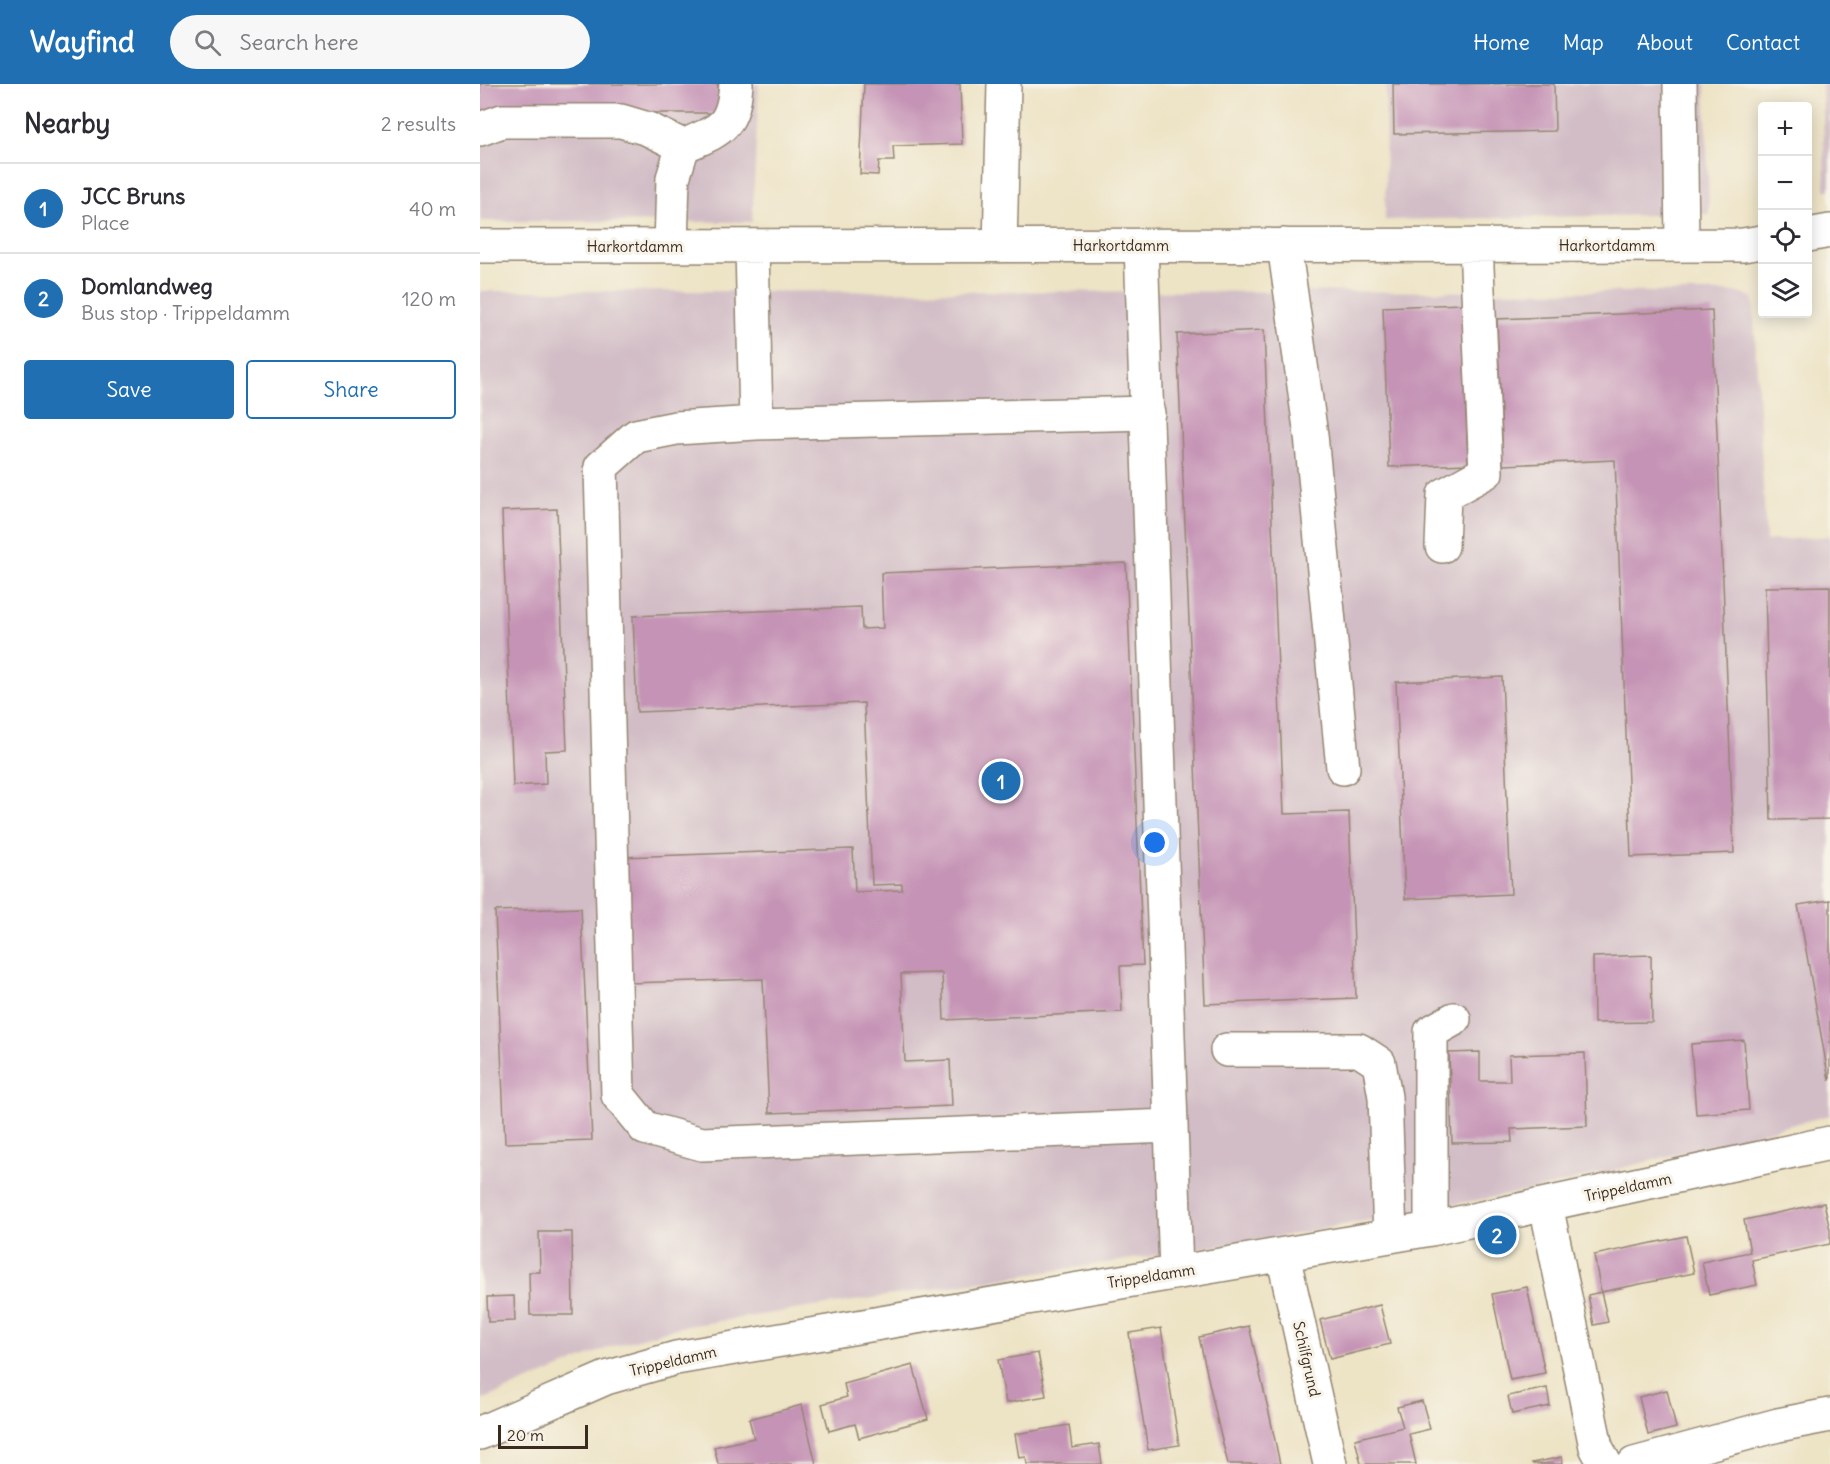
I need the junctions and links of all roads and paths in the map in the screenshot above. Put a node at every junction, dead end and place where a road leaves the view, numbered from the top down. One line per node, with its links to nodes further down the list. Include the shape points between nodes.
1 (736, 84): 5 (street, via 734,107 720,130)
2 (1004, 84): 16 (street)
3 (1680, 84): 12 (street)
4 (480, 129): 5 (street, via 502,122 621,121)
5 (682, 146): 14 (street, via 673,178)
6 (1830, 231): 7 (street)
7 (1812, 234)
8 (1758, 243): 12 (street, Harkortdamm)
9 (1141, 245): 10 (street, Harkortdamm); 16 (street, Harkortdamm); 17 (street)
10 (1284, 245): 11 (street, Harkortdamm); 20 (street, via 1311,435)
11 (1476, 245): 12 (street, Harkortdamm); 19 (street, via 1486,472 1444,495)
12 (1682, 245)
13 (480, 246): 14 (street, Harkortdamm)
14 (671, 246): 15 (street, Harkortdamm)
15 (752, 246): 16 (street, Harkortdamm); 18 (street)
16 (1000, 246)
17 (1148, 413): 18 (street); 23 (street)
18 (756, 423): 23 (street, via 676,428 636,436 601,467 618,1095 645,1128 702,1144)
19 (1442, 546)
20 (1343, 768)
21 (1454, 1019): 26 (street, via 1431,1032)
22 (1227, 1050): 27 (street, via 1359,1050 1379,1063 1385,1097)
23 (1170, 1126): 29 (street)
24 (1830, 1143): 25 (street, Trippeldamm)
25 (1546, 1205): 26 (street, Trippeldamm); 33 (street, via 1596,1447)
26 (1431, 1229): 27 (street, Trippeldamm)
27 (1390, 1236): 28 (street, Trippeldamm)
28 (1283, 1255): 29 (street, Trippeldamm); 32 (street, Schilfgrund)
29 (1176, 1272): 31 (street, Trippeldamm, via 676,1358 606,1378)
30 (1830, 1414): 34 (street)
31 (480, 1434)
32 (1330, 1464)
33 (1605, 1464)
34 (1634, 1464)

